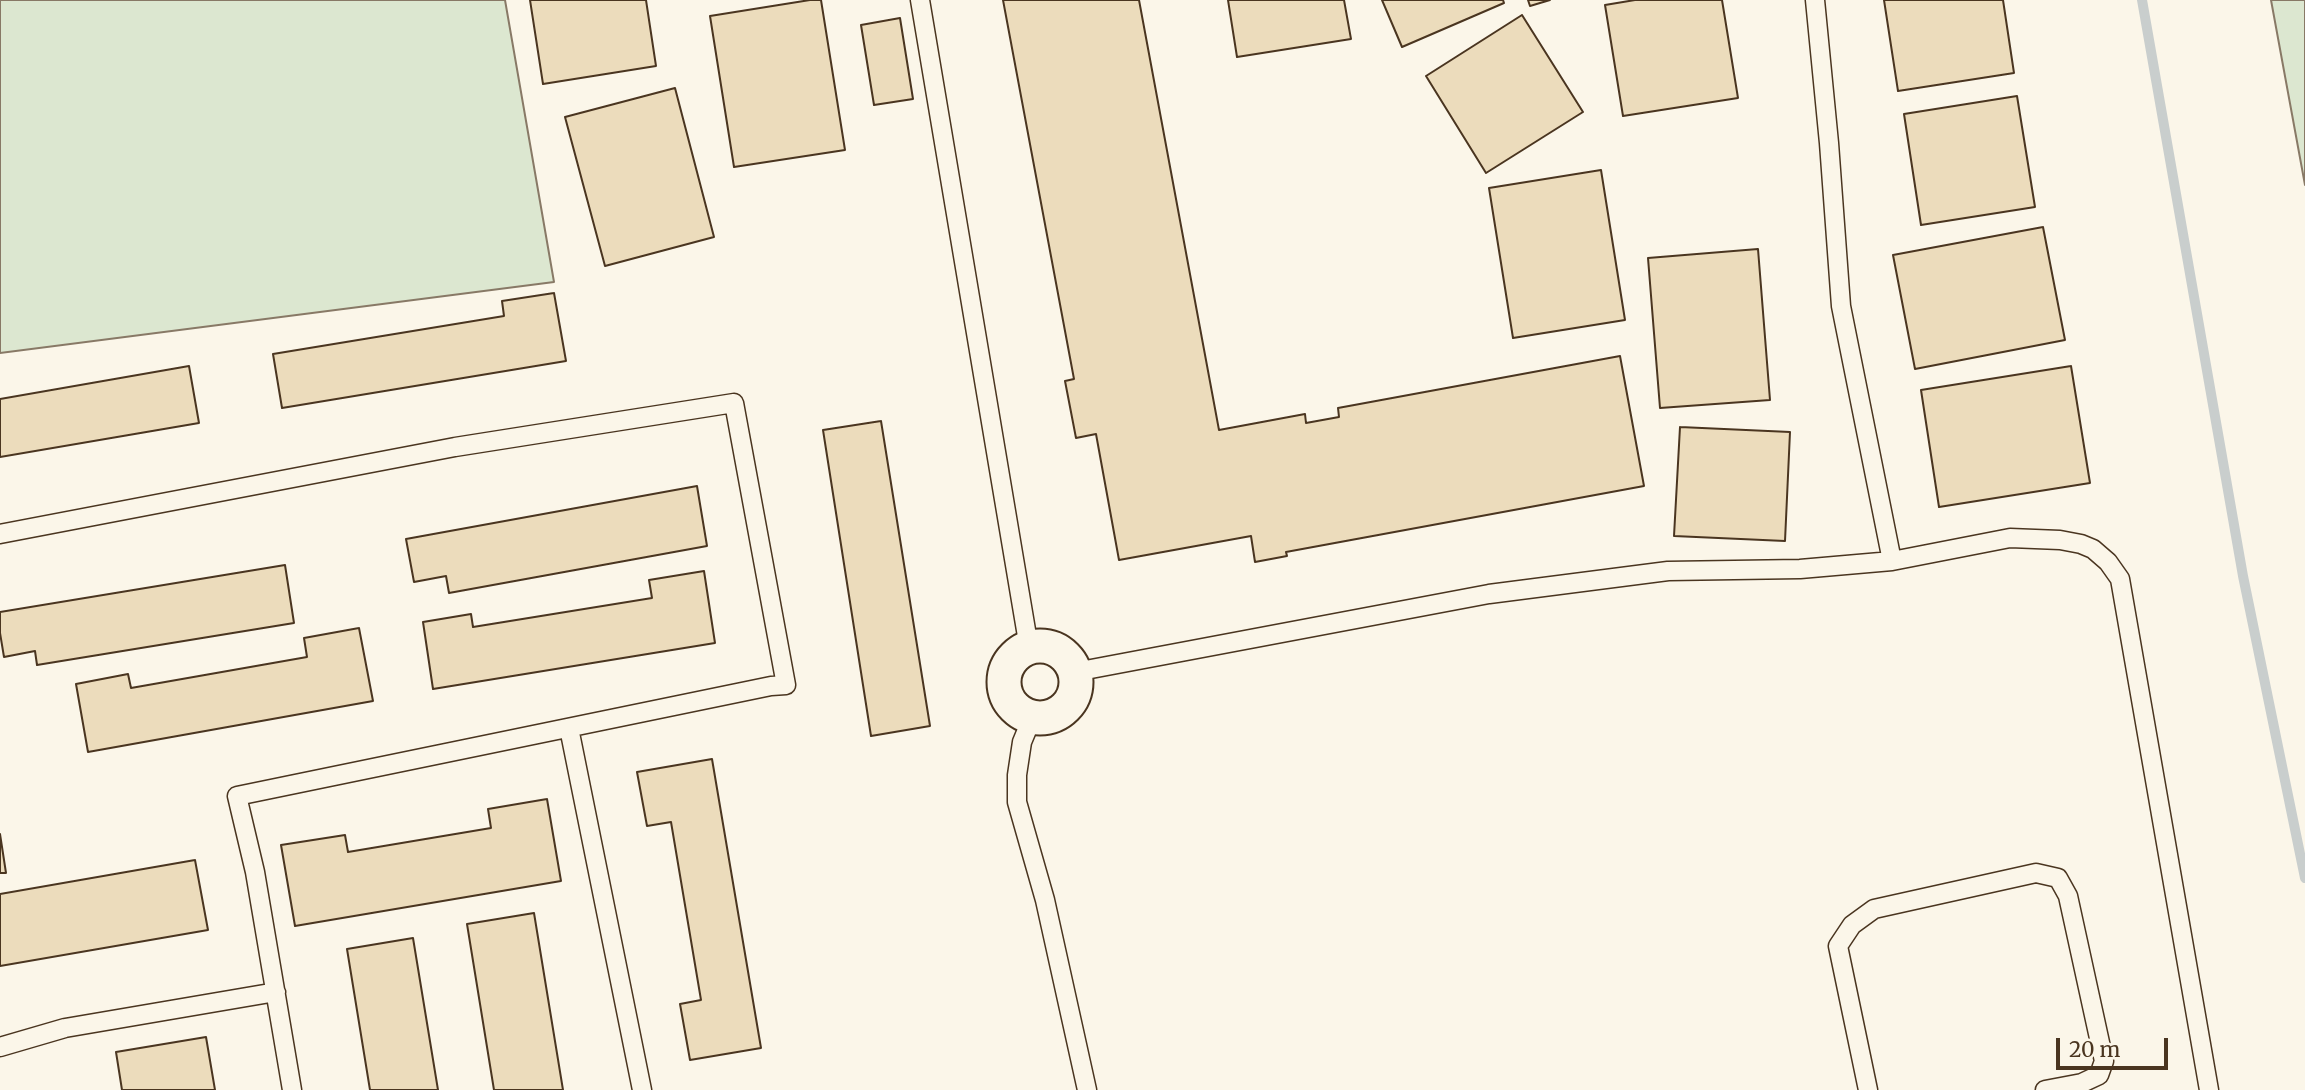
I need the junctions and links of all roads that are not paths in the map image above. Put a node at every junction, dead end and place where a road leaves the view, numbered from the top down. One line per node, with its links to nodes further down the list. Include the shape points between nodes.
1 (920, 0): 5 (lane)
2 (1815, 0): 4 (lane, via 1841,306)
3 (0, 534): 8 (lane, via 455,447 734,402 786,685)
4 (1892, 561): 6 (lane, via 1800,569 1668,571 1489,594); 16 (lane, via 2010,538 2060,540 2093,549 2120,579)
5 (1029, 648): 6 (street, via 1052,648 1070,662); 7 (street, via 1010,661 1004,684 1012,706)
6 (1075, 673): 7 (street, via 1073,697 1066,708 1056,715)
7 (1031, 718): 13 (lane, via 1022,742 1017,802 1045,900)
8 (569, 728): 9 (lane, via 237,796); 12 (lane)
9 (276, 992): 10 (lane, via 65,1028); 11 (lane)
10 (0, 1047)
11 (292, 1090)
12 (642, 1090)
13 (1087, 1090)
14 (1868, 1090): 15 (lane, via 1838,946 1852,925 1874,909 2036,873 2058,878 2068,896 2104,1061 2099,1075)
15 (2045, 1090)
16 (2209, 1090)

